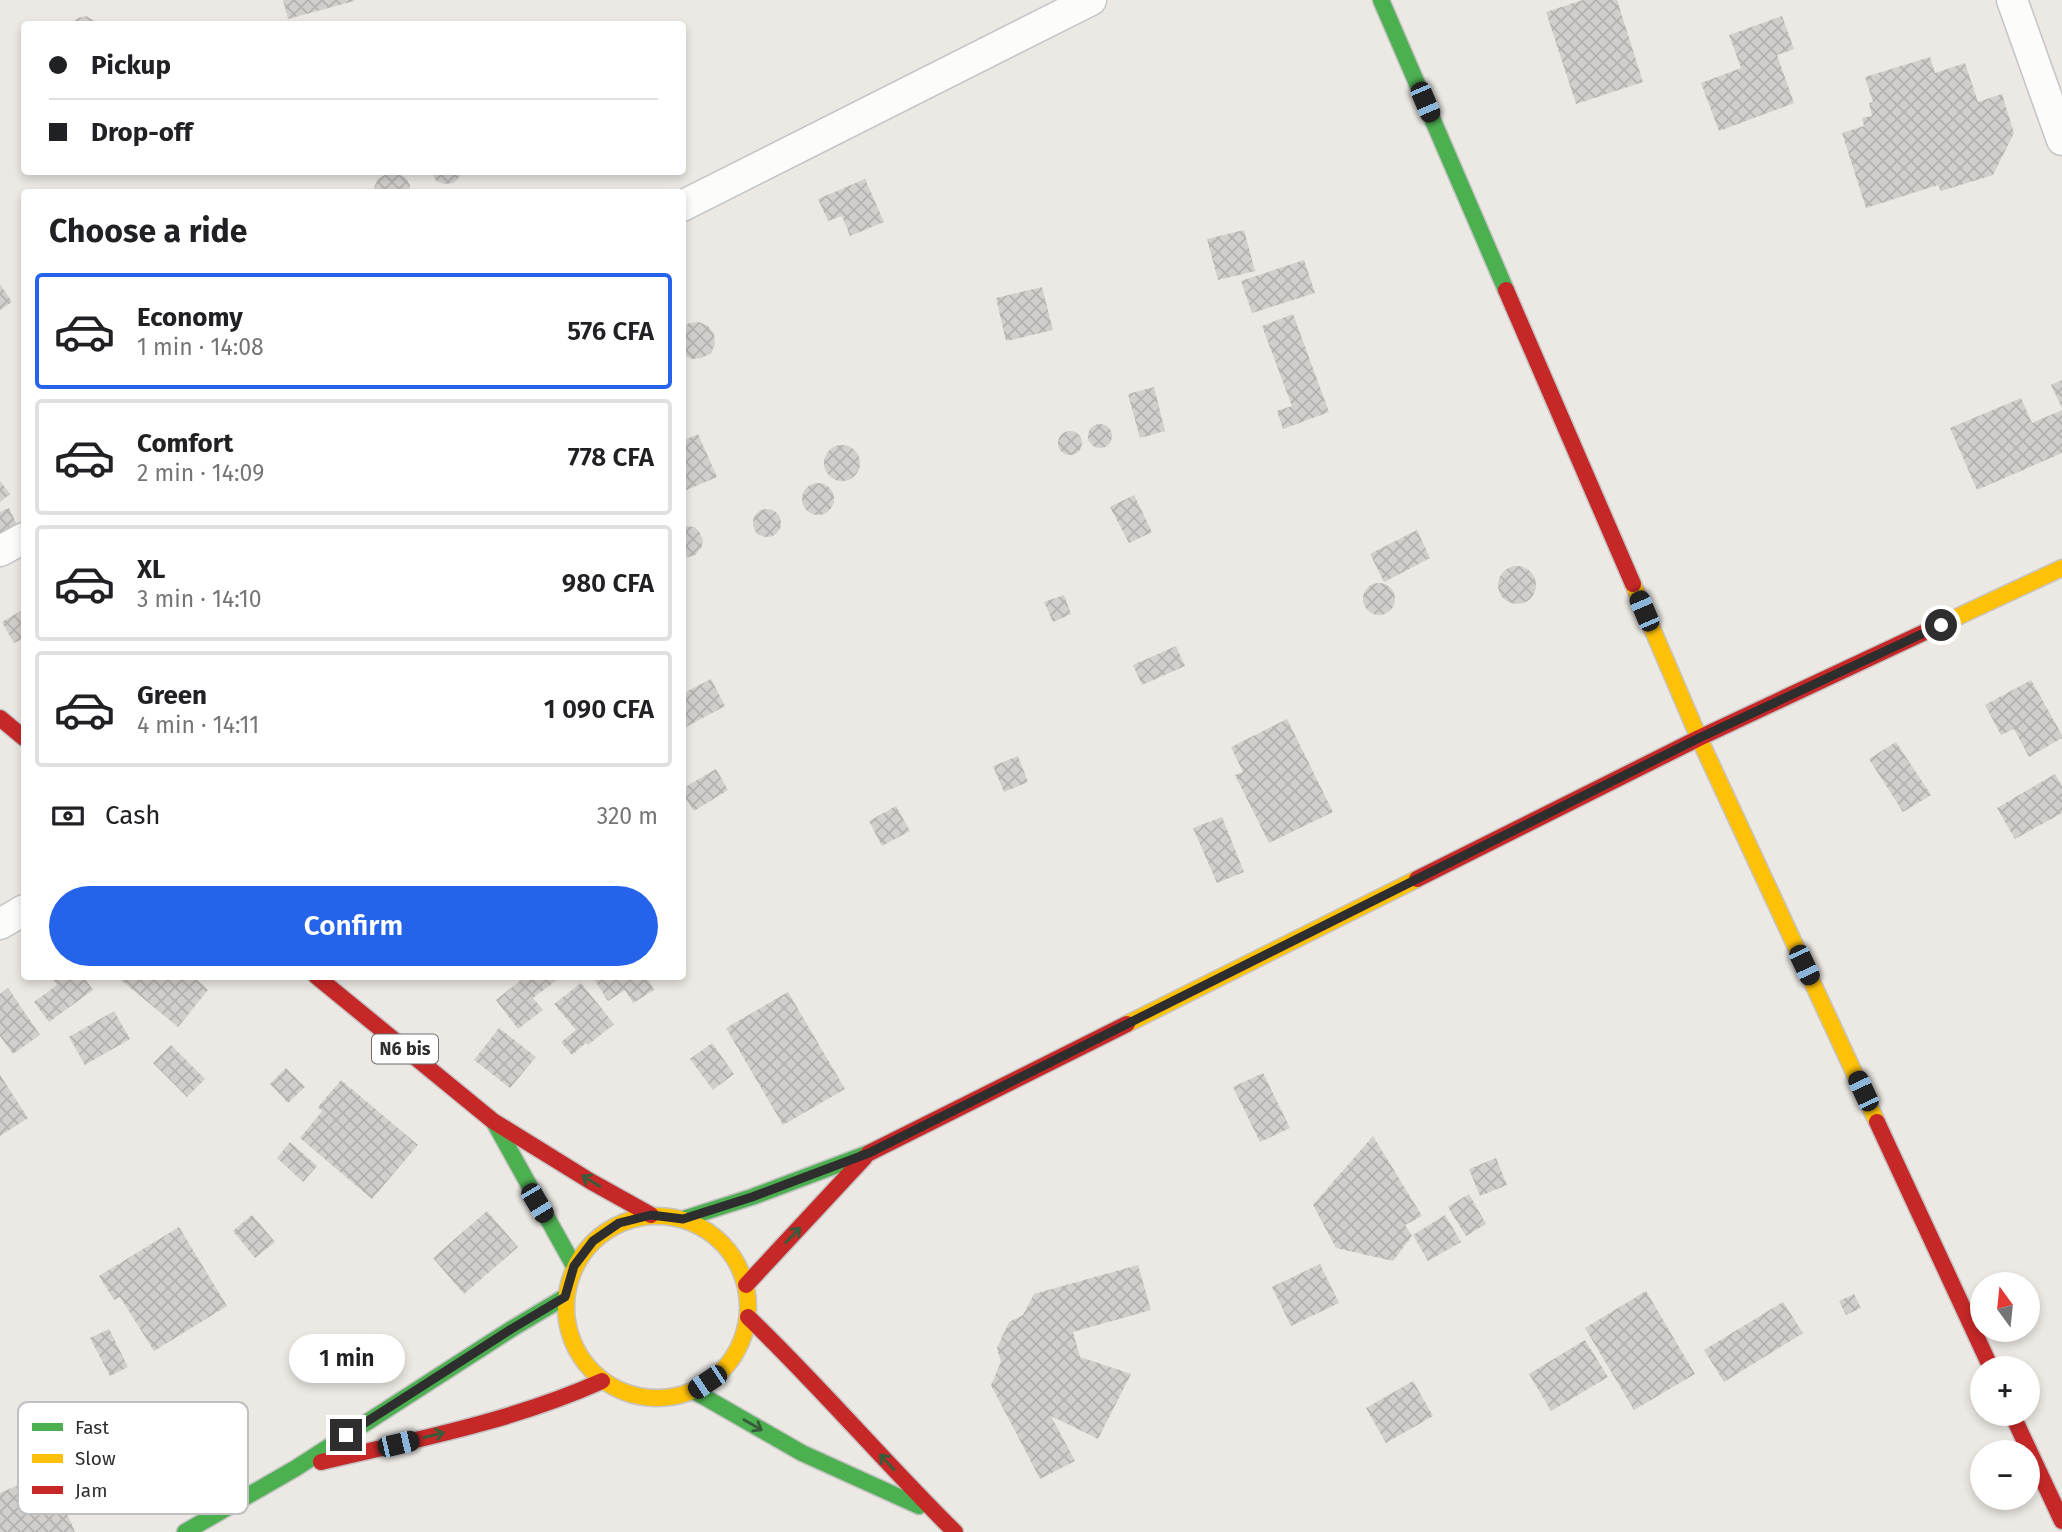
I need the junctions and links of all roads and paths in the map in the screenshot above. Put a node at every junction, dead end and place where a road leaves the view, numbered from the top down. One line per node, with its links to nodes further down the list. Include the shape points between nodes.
1 (1091, 0): 5 (street)
2 (1381, 0): 11 (main road)
3 (2012, 0): 4 (street)
4 (2062, 140)
5 (686, 204)
6 (21, 540): 7 (street)
7 (0, 551)
8 (2062, 568): 11 (main road)
9 (0, 718): 10 (main road)
10 (21, 736)
11 (1699, 738): 16 (main road); 23 (main road)
12 (21, 912): 13 (street)
13 (0, 924)
14 (321, 980): 15 (main road, N6 bis)
15 (493, 1121): 17 (main road, one-way to 15); 19 (main road)
16 (869, 1153): 18 (main road); 20 (main road, one-way to 16)
17 (651, 1215): 18 (main road); 19 (main road, via 619,1223 593,1241)
18 (683, 1219): 20 (main road, via 722,1241 734,1255)
19 (574, 1266): 21 (main road)
20 (746, 1285): 22 (main road)
21 (565, 1297): 24 (main road, via 573,1344); 27 (main road)
22 (748, 1317): 25 (main road, via 740,1347 730,1362); 29 (main road, one-way to 22)
23 (1985, 1356)
24 (602, 1381): 25 (main road, via 631,1395 663,1399); 27 (main road, one-way to 24, via 442,1433 572,1395)
25 (694, 1391): 29 (main road, one-way to 29, via 802,1453)
26 (2018, 1426): 31 (main road)
27 (296, 1468): 28 (main road)
28 (248, 1496)
29 (934, 1512): 33 (main road)
30 (216, 1514): 32 (main road)
31 (2062, 1521)
32 (185, 1532)
33 (955, 1532)

